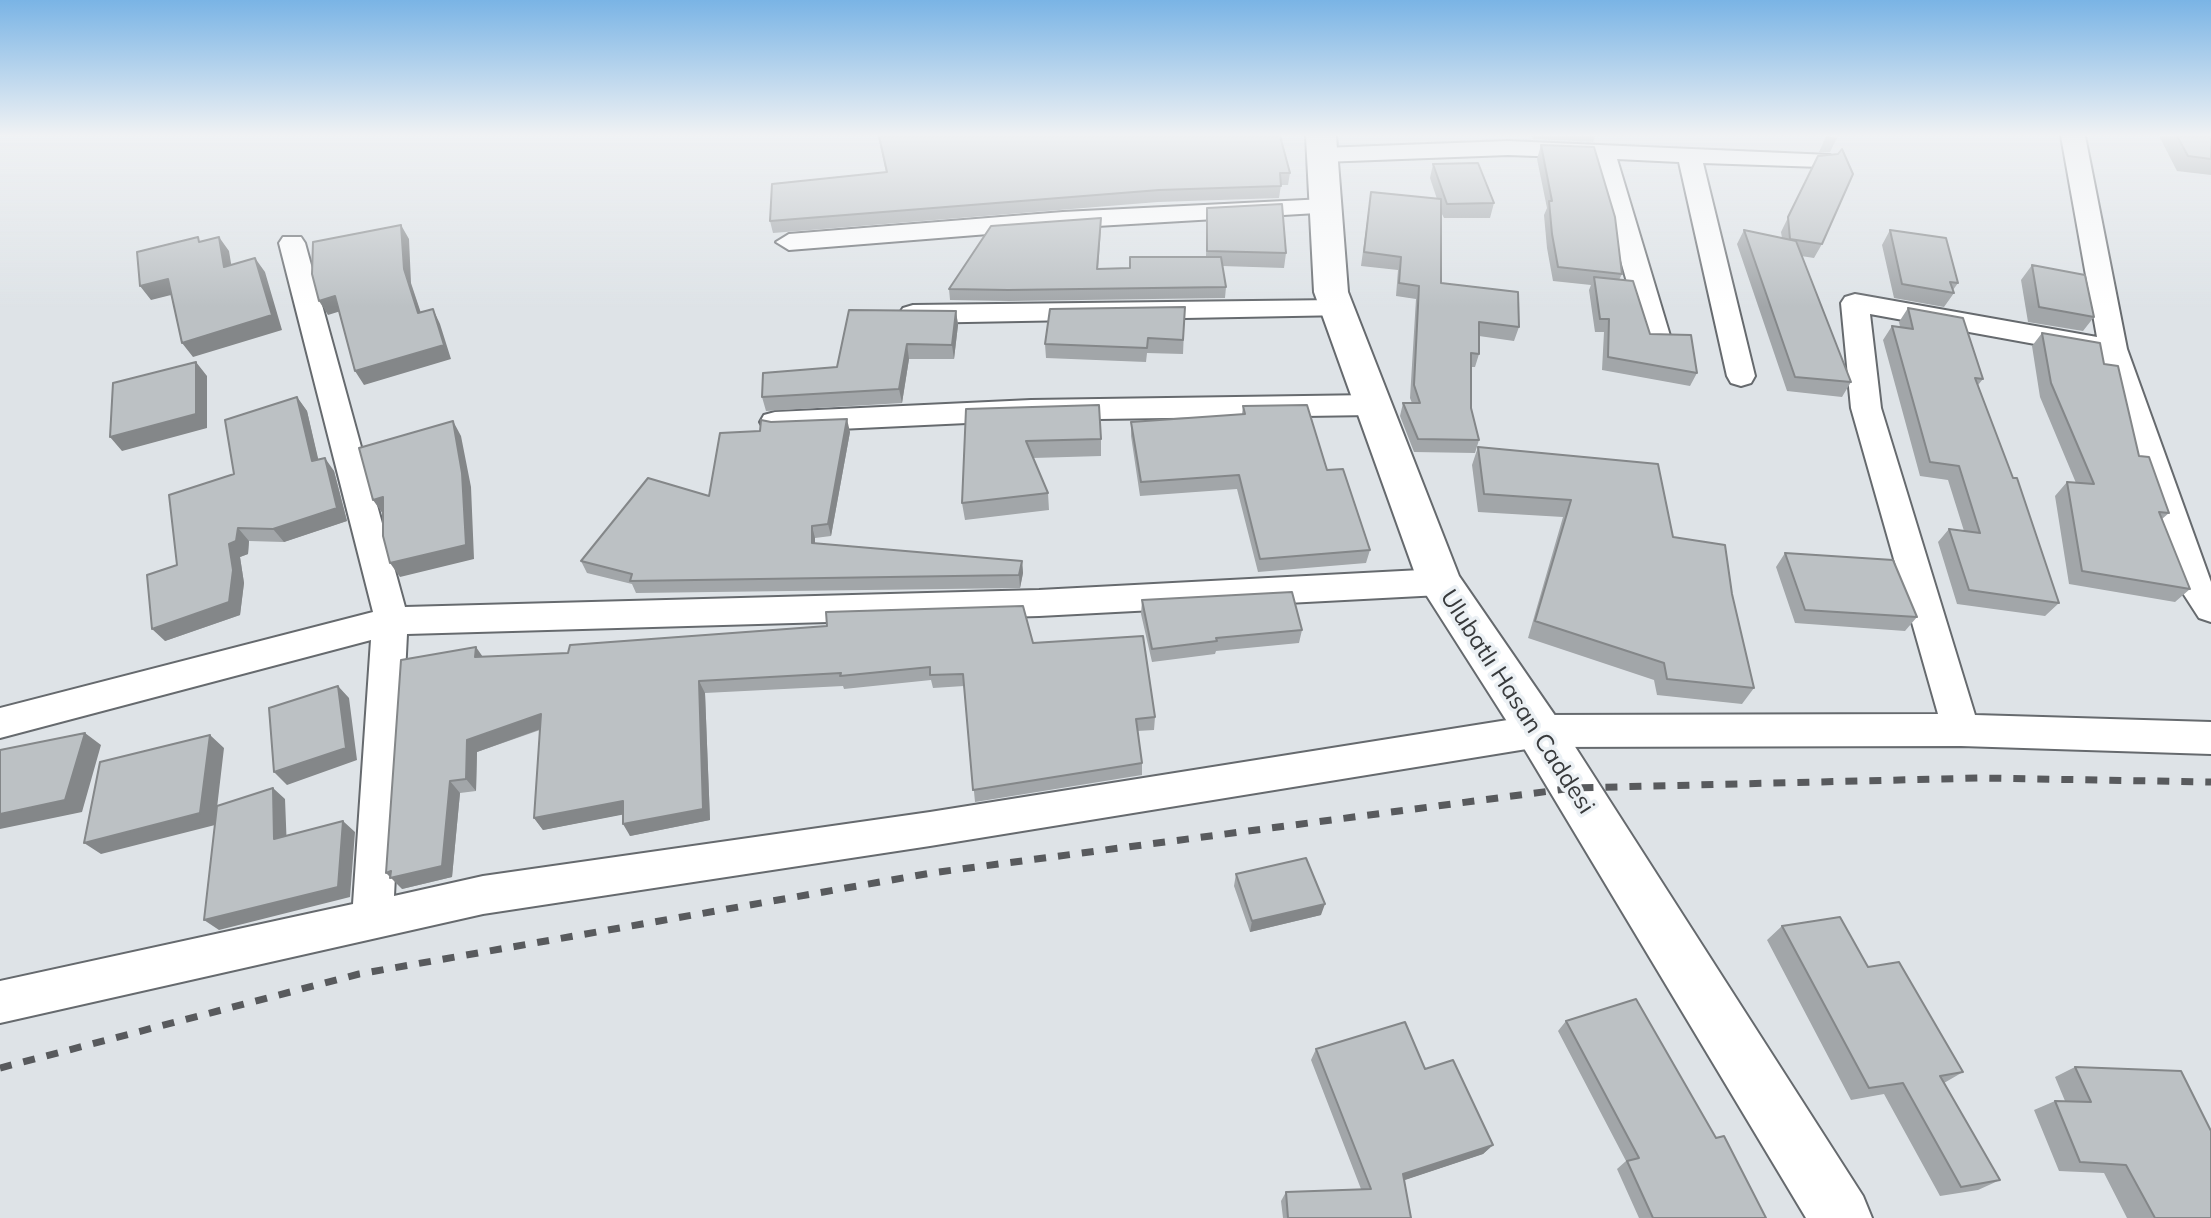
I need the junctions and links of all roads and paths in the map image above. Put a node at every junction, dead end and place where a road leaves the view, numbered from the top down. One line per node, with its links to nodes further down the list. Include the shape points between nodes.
1 (1324, 193): 5 (street, Ulubatlı Hasan Caddesi)
2 (1614, 193): 10 (street)
3 (1698, 193): 12 (street)
4 (2084, 193): 11 (street)
5 (1325, 207): 6 (street, via 1124,216); 8 (street, Ulubatlı Hasan Caddesi)
6 (789, 242)
7 (292, 243): 17 (street)
8 (1337, 309): 9 (street); 13 (street, Ulubatlı Hasan Caddesi)
9 (913, 314)
10 (1657, 339)
11 (2113, 349): 16 (street, via 2196,587); 19 (street, via 1855,303 1866,408)
12 (1741, 376)
13 (1372, 405): 14 (street, via 1031,410); 15 (street, Ulubatlı Hasan Caddesi)
14 (775, 422)
15 (1440, 582): 17 (street, via 1039,603); 20 (street, Ulubatlı Hasan Caddesi)
16 (2211, 609)
17 (392, 621): 18 (street); 22 (street)
18 (0, 723)
19 (1961, 730): 20 (street); 21 (street)
20 (1539, 731): 22 (street, via 483,895); 24 (street, Ulubatlı Hasan Caddesi)
21 (2211, 738)
22 (372, 920): 23 (street)
23 (0, 1002)
24 (1841, 1218)

